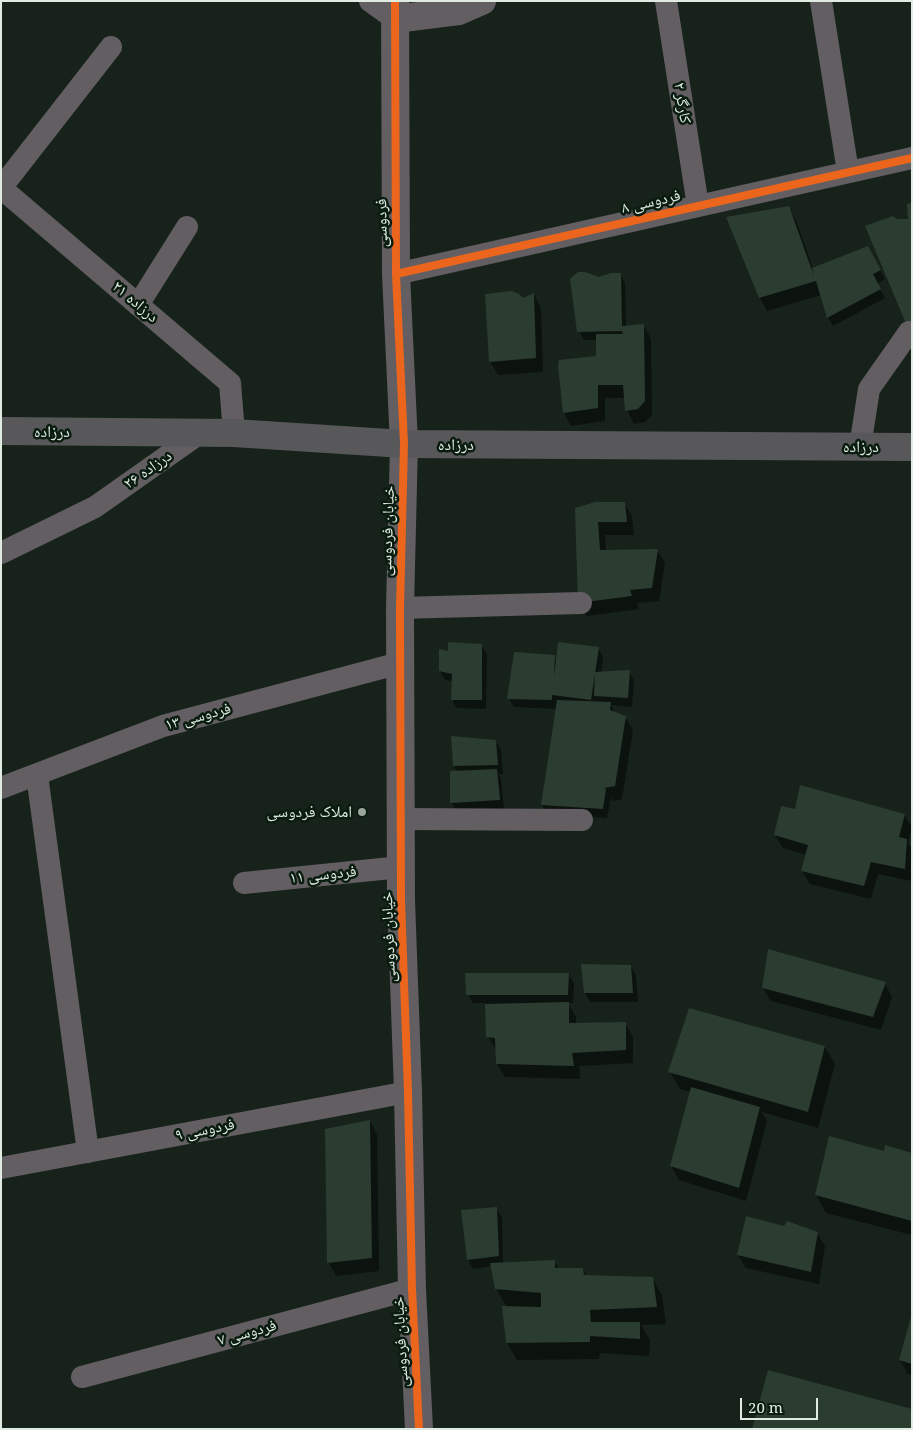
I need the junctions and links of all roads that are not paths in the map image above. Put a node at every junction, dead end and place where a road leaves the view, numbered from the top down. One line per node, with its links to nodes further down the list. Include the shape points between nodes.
1 (370, 1): 5 (street)
2 (482, 1): 5 (street, via 459,11)
3 (666, 1): 10 (street, کارگر ۲)
4 (821, 1): 8 (street)
5 (395, 10): 12 (street, فردوسی)
6 (111, 47): 9 (street)
7 (912, 158): 8 (street, فردوسی ۸)
8 (848, 172): 10 (street, فردوسی ۸)
9 (1, 188): 13 (street, درزاده ۲۱)
10 (698, 206): 12 (street, فردوسی ۸)
11 (187, 227): 13 (street)
12 (396, 274): 18 (street, فردوسی)
13 (138, 305): 17 (street, درزاده ۲۱, via 230,383)
14 (909, 332): 19 (street, via 869,389)
15 (1, 432): 16 (main road, درزاده)
16 (200, 433): 17 (main road, درزاده); 21 (street, درزاده ۲۶, via 95,507)
17 (234, 433): 18 (main road, درزاده)
18 (404, 444): 19 (main road, درزاده); 23 (street, خیابان فردوسی)
19 (860, 447): 20 (main road, درزاده)
20 (912, 447)
21 (1, 553)
22 (581, 603): 23 (street)
23 (400, 608): 24 (street, خیابان فردوسی)
24 (400, 663): 25 (street, فردوسی ۱۳, via 164,726); 27 (street, خیابان فردوسی)
25 (37, 775): 26 (street, فردوسی ۱۳); 32 (street)
26 (1, 788)
27 (400, 819): 28 (street); 29 (street, خیابان فردوسی)
28 (582, 820)
29 (401, 867): 30 (street, فردوسی ۱۱); 31 (street, خیابان فردوسی)
30 (244, 883)
31 (408, 1092): 32 (street, فردوسی ۹); 34 (street, خیابان فردوسی)
32 (88, 1152): 33 (street, فردوسی ۹)
33 (1, 1168)
34 (412, 1288): 35 (street, فردوسی ۷); 36 (street, خیابان فردوسی)
35 (82, 1377)
36 (419, 1429)

